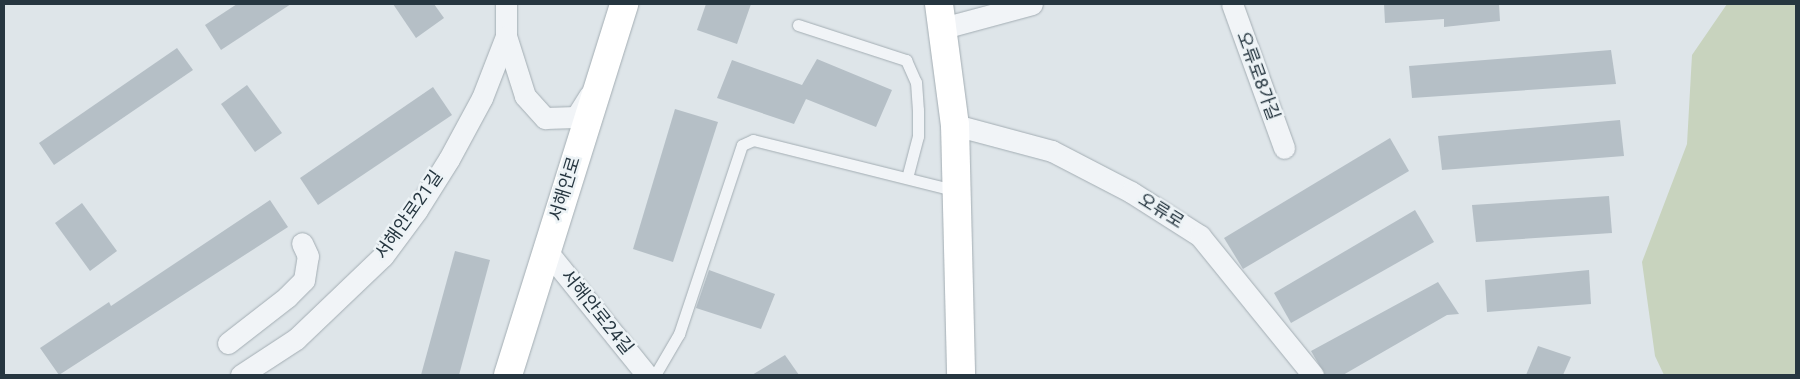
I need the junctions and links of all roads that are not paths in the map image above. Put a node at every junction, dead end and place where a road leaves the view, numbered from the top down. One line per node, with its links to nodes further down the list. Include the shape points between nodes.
1 (506, 4): 7 (street, 서해안로21길)
2 (624, 4): 8 (main road, 서해안로)
3 (1032, 4): 5 (street)
4 (1232, 4): 10 (street, 오류로8가길)
5 (941, 16): 9 (main road)
6 (798, 25): 11 (lane, via 906,60 916,82 918,110 918,136)
7 (506, 36): 8 (street, 서해안로21길, via 525,96 545,118 576,117); 16 (street, 서해안로21길, via 482,98 449,159 383,256 296,339)
8 (598, 81): 14 (main road, 서해안로)
9 (955, 125): 12 (main road); 21 (street, 오류로, via 1052,151 1131,192 1200,236)
10 (1284, 148)
11 (907, 178): 12 (lane); 19 (lane, via 753,140 742,145 679,334)
12 (954, 190): 20 (main road)
13 (302, 243): 15 (street, via 308,256 304,280 287,298)
14 (546, 250): 17 (main road, 서해안로); 18 (street, 서해안로24길)
15 (228, 343)
16 (241, 375)
17 (508, 375)
18 (647, 375)
19 (655, 375)
20 (961, 375)
21 (1313, 375)

